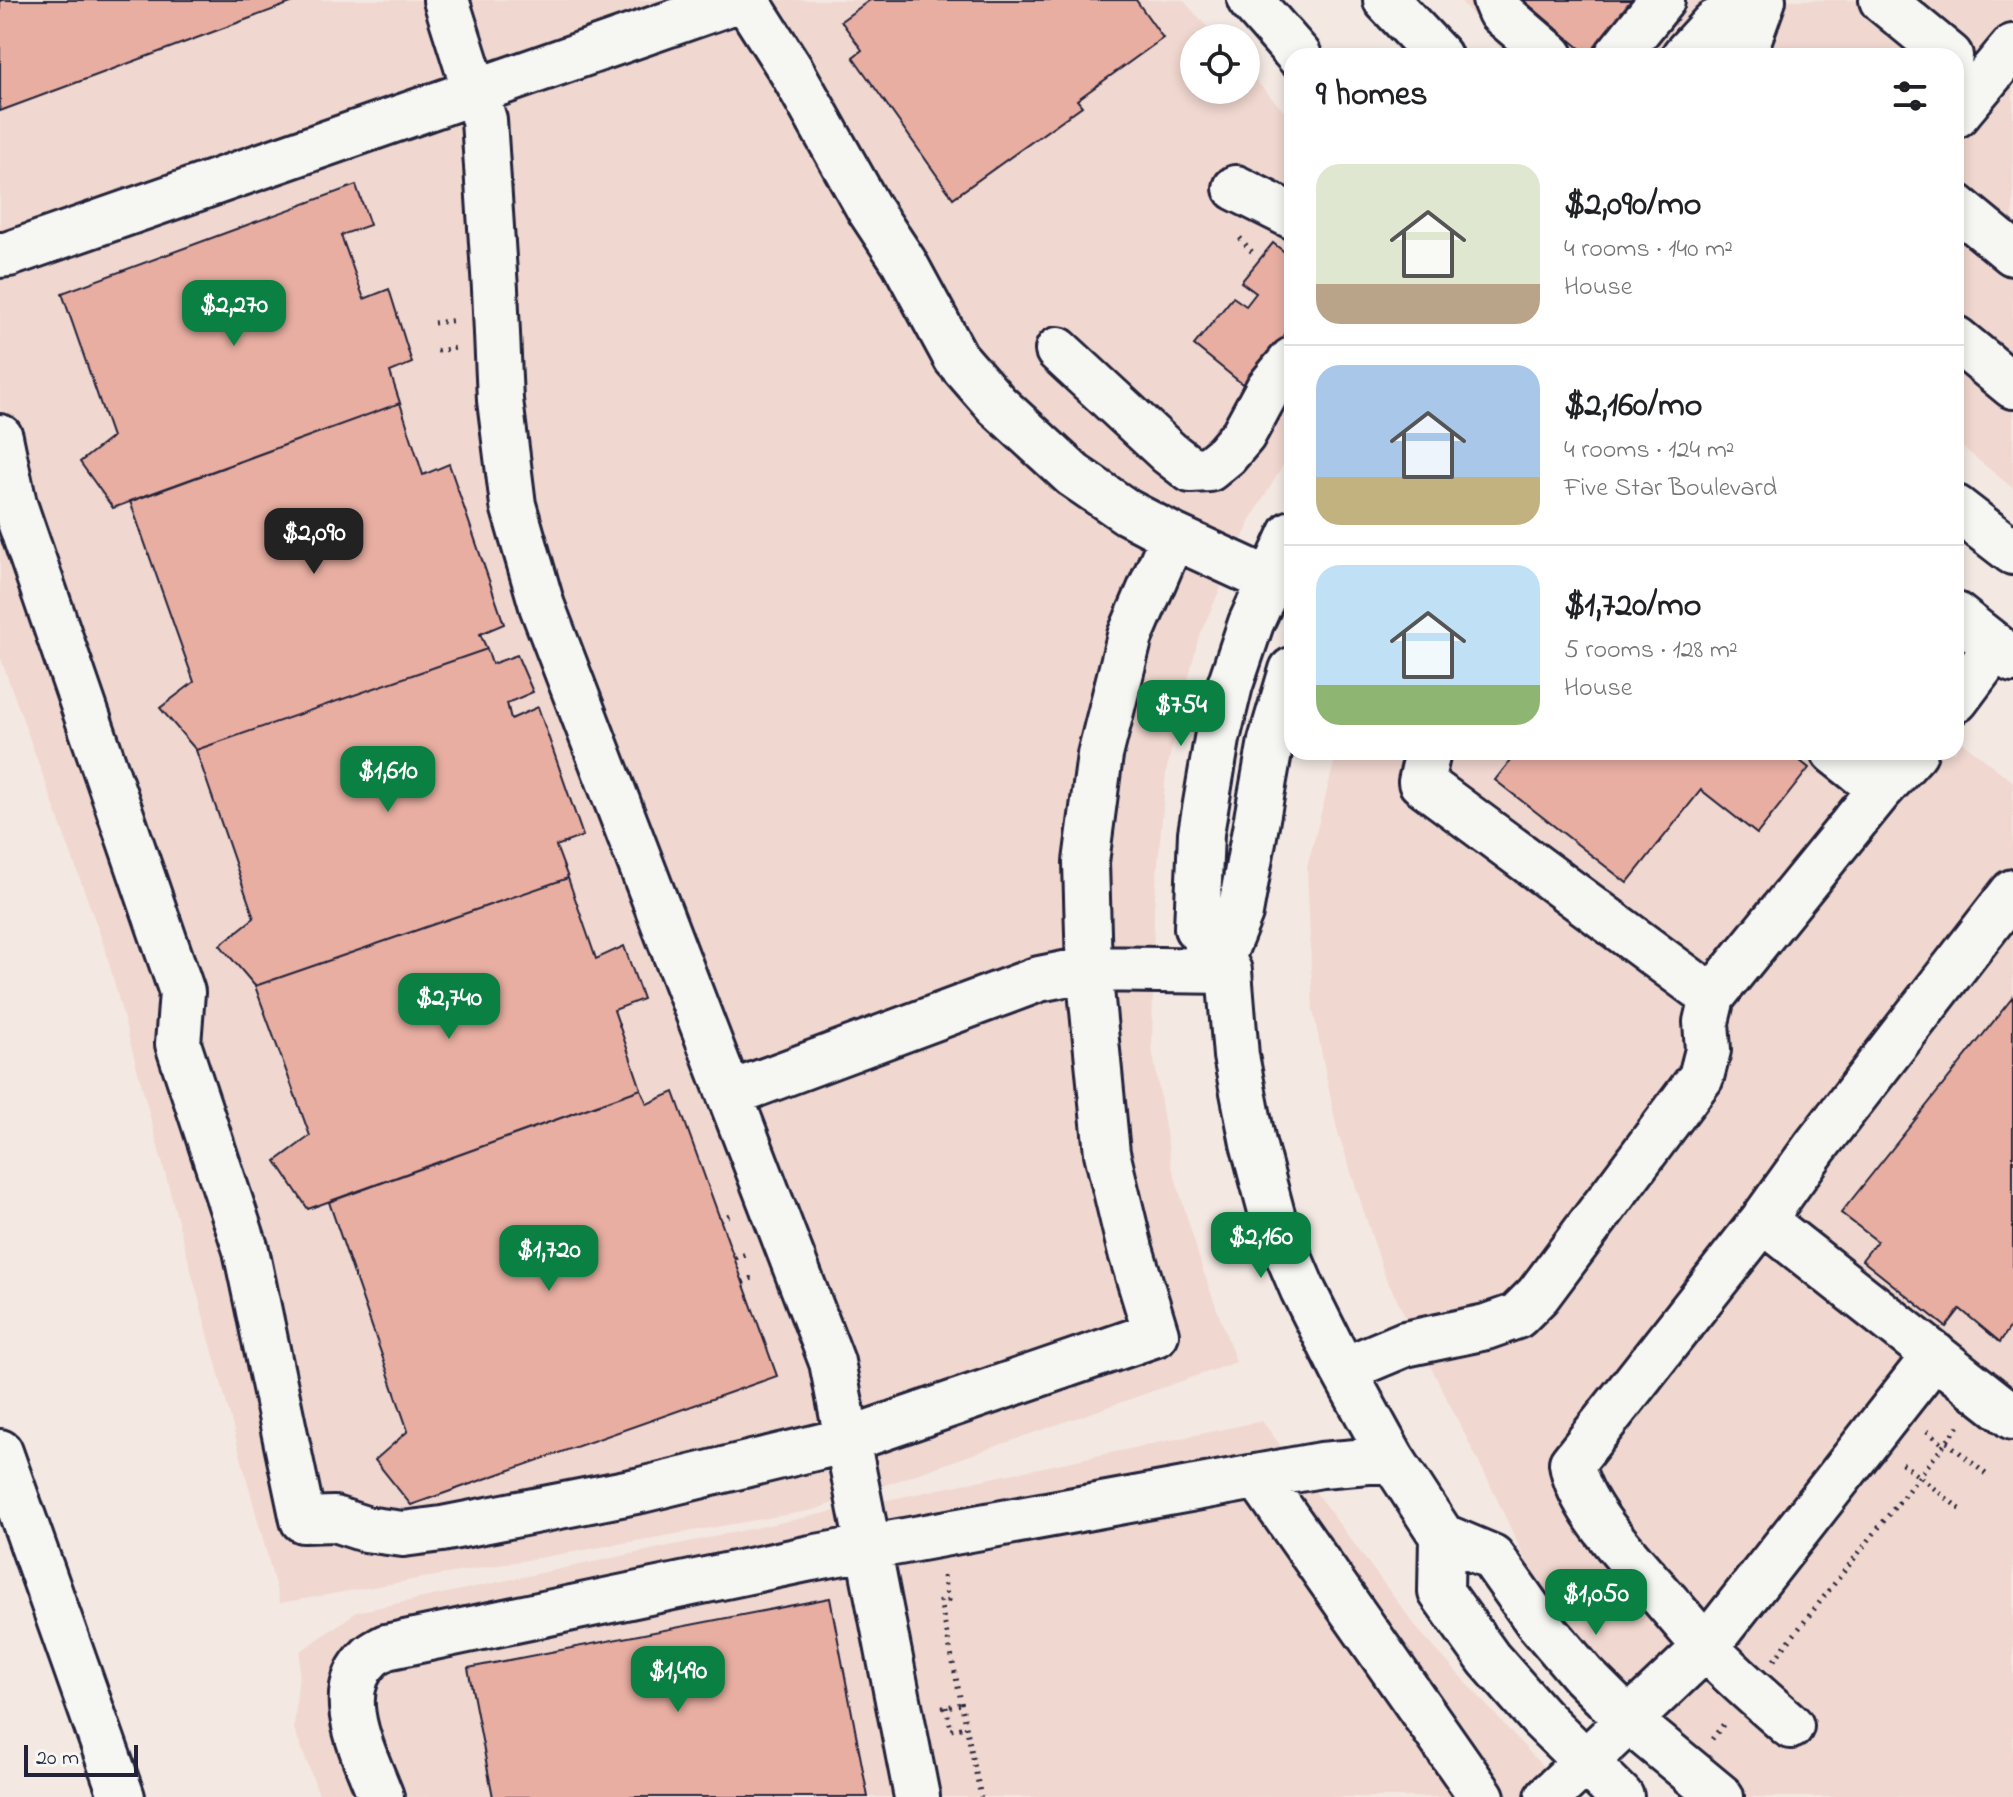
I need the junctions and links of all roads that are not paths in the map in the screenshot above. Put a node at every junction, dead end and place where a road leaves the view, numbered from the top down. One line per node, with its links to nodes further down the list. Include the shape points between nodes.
1 (446, 0): 19 (main road)
2 (738, 0): 19 (main road)
3 (746, 0): 31 (main road, via 956,358 997,405 1073,475)
4 (1250, 0): 11 (main road)
5 (1386, 0): 12 (main road)
6 (1495, 0): 13 (main road, via 1500,12)
7 (1662, 0): 14 (main road)
8 (1762, 0): 15 (main road, via 1714,23); 16 (main road)
9 (1882, 0): 17 (main road)
10 (2013, 47): 18 (main road)
11 (1292, 48)
12 (1431, 48)
13 (1542, 48)
14 (1623, 48)
15 (1691, 48)
16 (1746, 48)
17 (1930, 48)
18 (1964, 77)
19 (476, 91): 24 (main road); 47 (main road, via 484,120 500,400 513,505 542,606)
20 (1236, 188): 21 (main road)
21 (1284, 212)
22 (1964, 223): 23 (main road)
23 (2013, 253)
24 (0, 255)
25 (1964, 346): 28 (main road)
26 (1058, 350): 27 (main road, via 1191,470 1209,469 1226,455)
27 (1284, 370)
28 (2013, 386)
29 (0, 437): 52 (main road, via 14,504 182,992 178,1044 246,1250 303,1520 334,1519 403,1534 442,1529 641,1490)
30 (1964, 514): 33 (main road)
31 (1173, 536): 34 (main road); 45 (main road, via 1130,636 1100,755 1086,862)
32 (1284, 551): 34 (main road)
33 (2013, 552)
34 (1271, 581): 44 (main road, via 1230,685 1201,833 1197,928)
35 (1964, 622): 36 (main road)
36 (2004, 654): 37 (main road)
37 (1964, 692)
38 (1284, 697): 44 (main road)
39 (1426, 760): 46 (main road, via 1421,782)
40 (1844, 760): 42 (main road)
41 (1908, 760): 42 (main road)
42 (1881, 789): 46 (main road)
43 (2013, 892): 48 (main road)
44 (1225, 965): 45 (main road); 50 (main road, via 1236,1056 1274,1222)
45 (1089, 969): 47 (main road, via 1039,979); 52 (main road, via 1107,1153 1156,1334)
46 (1712, 997): 50 (main road, via 1701,1077 1538,1295 1517,1316 1405,1344)
47 (730, 1094): 52 (main road, via 832,1362)
48 (1763, 1220): 49 (main road); 58 (main road, via 1572,1463 1590,1508)
49 (1935, 1355): 51 (main road); 58 (main road)
50 (1343, 1370): 54 (main road)
51 (1999, 1405)
52 (847, 1440): 57 (main road)
53 (0, 1452): 62 (main road)
54 (1392, 1459): 55 (main road, via 1321,1465); 56 (main road)
55 (1259, 1478): 57 (main road); 65 (main road)
56 (1442, 1536): 59 (main road, via 1492,1557 1537,1621); 61 (main road, via 1441,1592 1489,1659)
57 (870, 1548): 63 (main road, via 386,1647 369,1658 350,1698 353,1722); 64 (main road)
58 (1706, 1647): 59 (main road); 60 (main road)
59 (1628, 1720): 61 (main road); 68 (main road)
60 (1791, 1726)
61 (1585, 1761): 66 (main road); 67 (main road)
62 (122, 1797)
63 (381, 1797)
64 (917, 1797)
65 (1482, 1797)
66 (1548, 1797)
67 (1621, 1797)
68 (1721, 1797)

